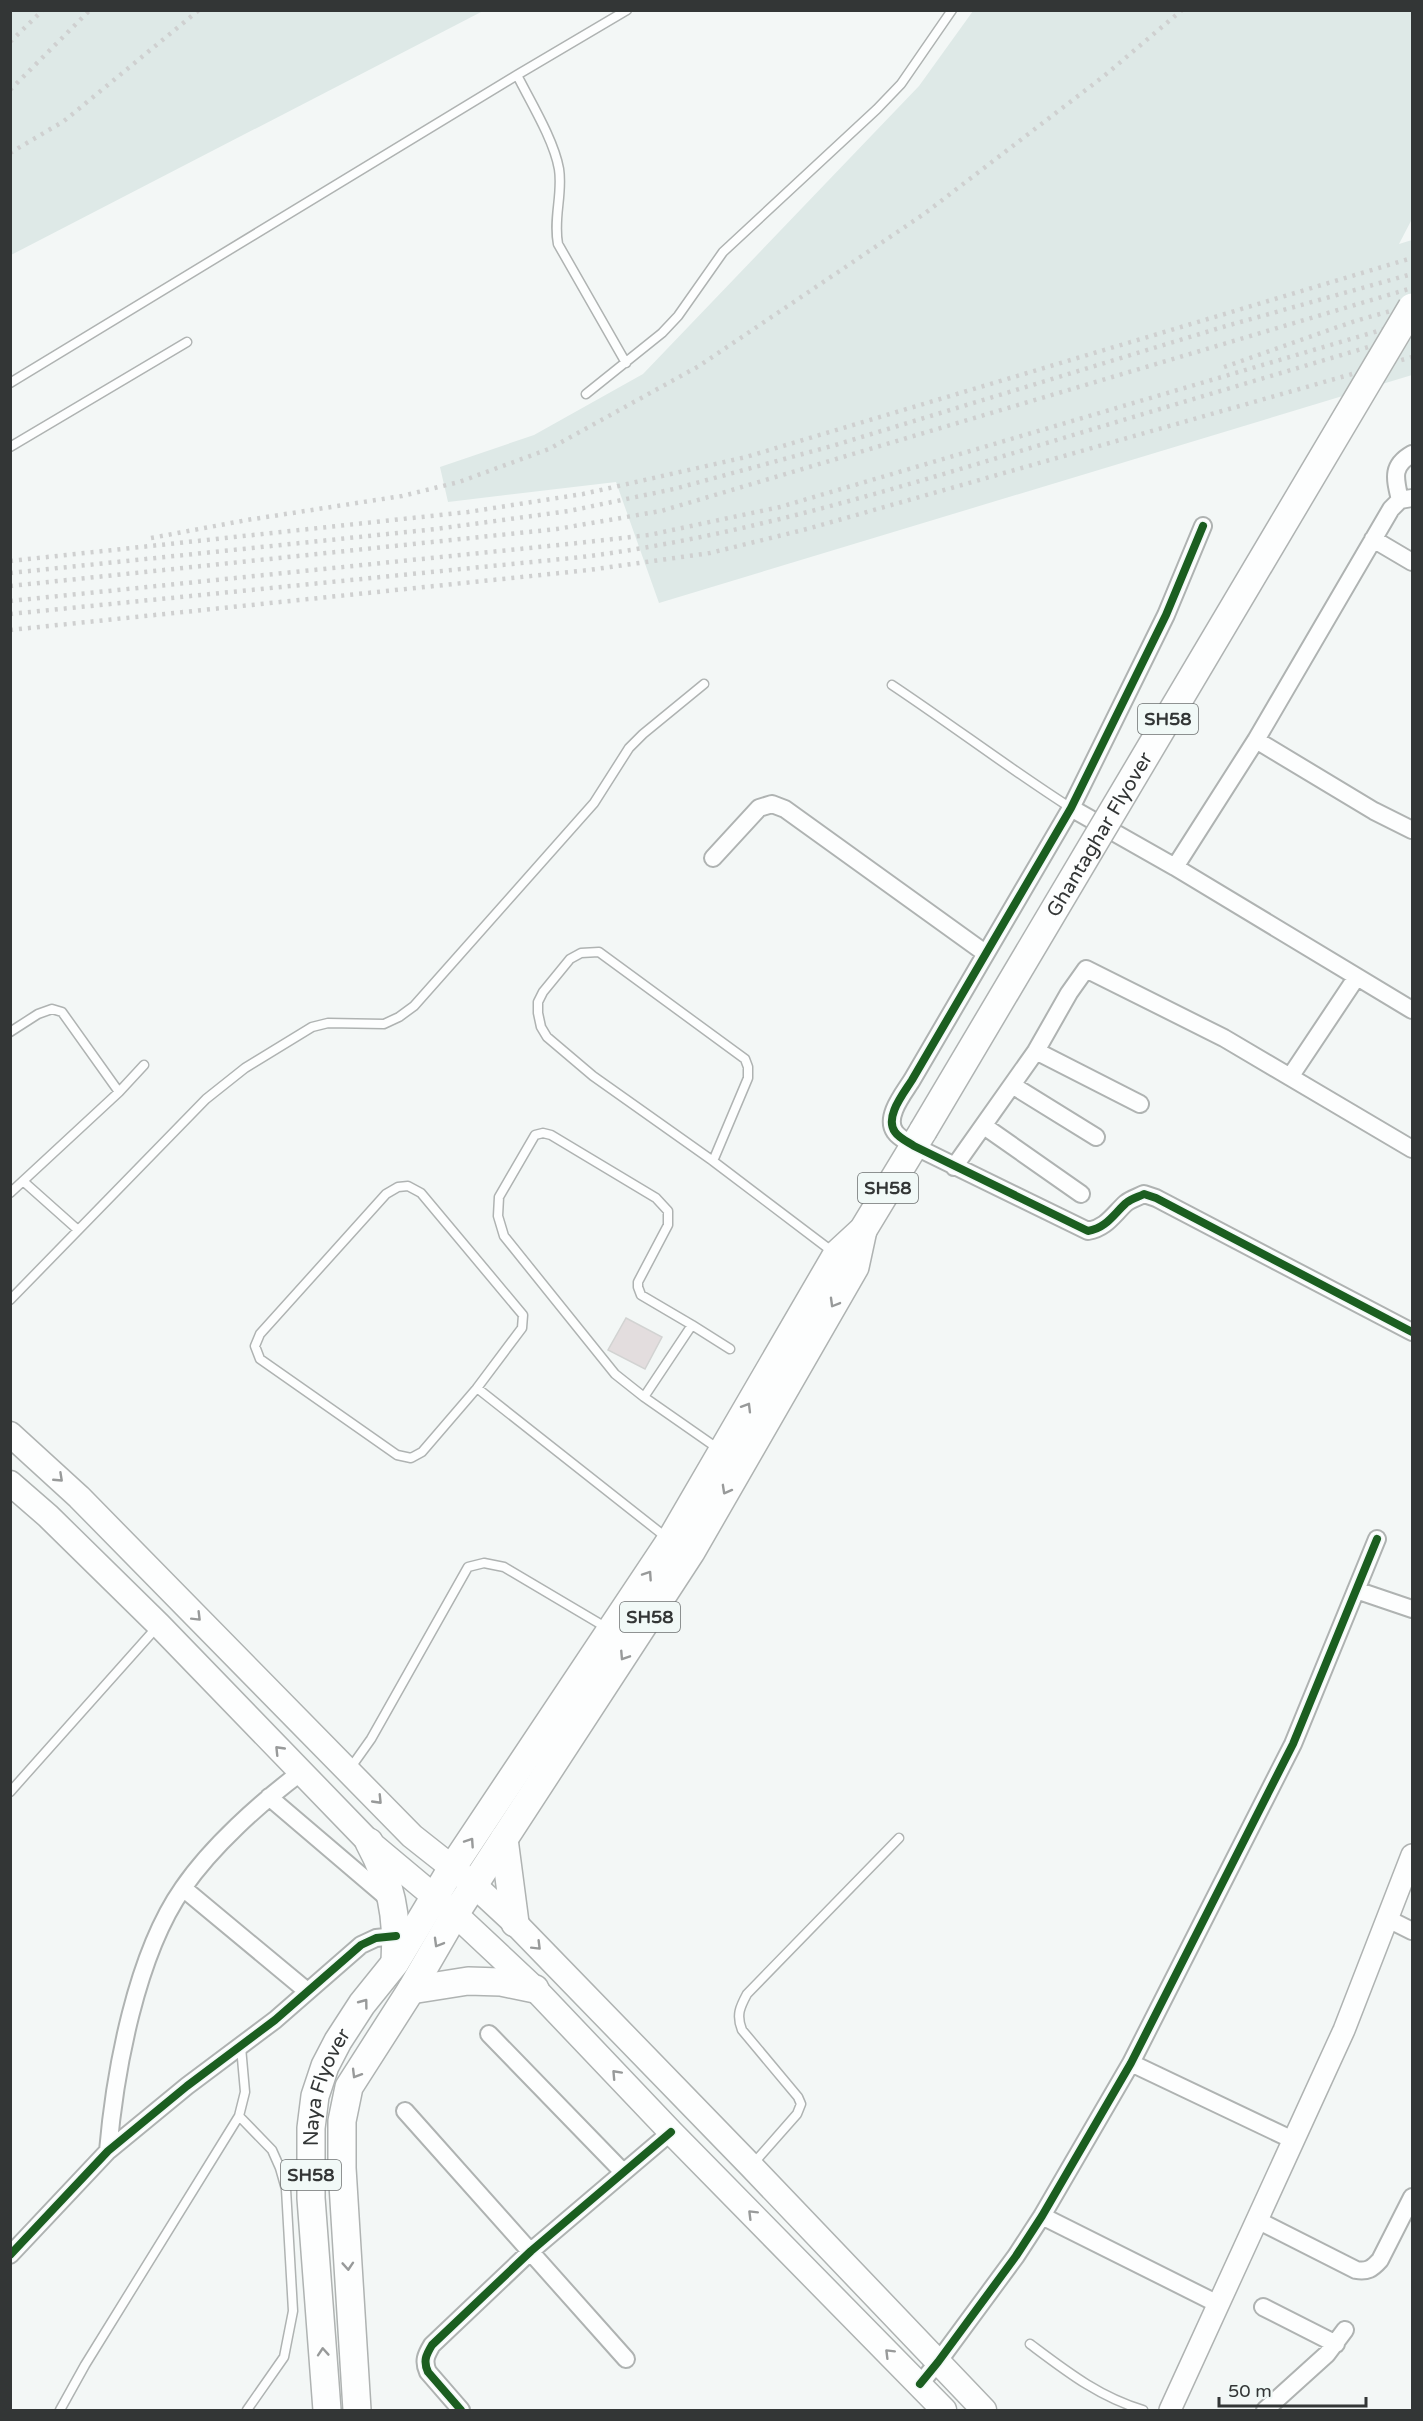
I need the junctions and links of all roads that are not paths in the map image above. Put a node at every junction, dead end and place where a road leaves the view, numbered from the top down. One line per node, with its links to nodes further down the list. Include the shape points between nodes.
1 (627, 10): 3 (lane)
2 (952, 10): 6 (lane, via 901,84 723,252 678,316)
3 (517, 75): 6 (lane, via 556,155 560,183 555,230 558,244); 7 (lane)
4 (1413, 307): 34 (main road, Ghantaghar Flyover / SH58, bridge)
5 (187, 342): 9 (lane)
6 (626, 363): 8 (lane)
7 (10, 383)
8 (586, 394)
9 (10, 447)
10 (1413, 454): 11 (street, via 1398,466 1395,478)
11 (1406, 499): 13 (street, via 1391,508)
12 (1203, 526): 18 (street, via 1166,615)
13 (1372, 539): 14 (street); 17 (street)
14 (1413, 562)
15 (704, 684): 41 (lane, via 629,748 594,803 414,1006 384,1024 328,1023 312,1027 245,1068 206,1099)
16 (892, 685): 18 (lane)
17 (1256, 740): 19 (street); 21 (street)
18 (1071, 808): 21 (street); 22 (street)
19 (1413, 830)
20 (713, 858): 22 (street, via 759,808 772,804 785,809)
21 (1175, 867): 23 (street)
22 (985, 953): 34 (street, via 894,1112 891,1125 896,1134)
23 (1356, 978): 24 (street); 28 (street)
24 (1413, 1010)
25 (10, 1032): 30 (lane, via 38,1014 52,1009 62,1012)
26 (1036, 1051): 28 (street, via 1086,969 1224,1038); 29 (street); 31 (street)
27 (144, 1065): 30 (lane)
28 (1290, 1077): 35 (street)
29 (1012, 1085): 32 (street); 33 (street)
30 (119, 1092): 38 (lane)
31 (1140, 1104)
32 (984, 1126): 37 (street); 40 (street)
33 (1096, 1137)
34 (918, 1138): 37 (street); 42 (main road, SH58)
35 (1413, 1149)
36 (712, 1161): 36 (lane, via 593,1076 547,1037 541,1027 538,1002 570,959 581,953 599,952 745,1059 747,1078); 42 (lane)
37 (954, 1167): 45 (street, via 1088,1231 1109,1222 1128,1202 1143,1194 1156,1198)
38 (22, 1181): 39 (lane); 41 (lane)
39 (10, 1192)
40 (1081, 1194)
41 (78, 1230): 43 (lane)
42 (846, 1261): 50 (main road, SH58)
43 (10, 1300)
44 (692, 1325): 46 (lane); 48 (lane); 48 (lane, via 641,1295 638,1287 668,1226 668,1211 656,1198 551,1135 535,1135 499,1197 498,1216 504,1236 615,1374)
45 (1413, 1332)
46 (730, 1348)
47 (477, 1388): 47 (lane, via 422,1452 411,1458 397,1455 260,1359 255,1346 260,1334 386,1194 408,1186 421,1193 523,1315 522,1328); 53 (lane)
48 (644, 1397): 50 (lane)
49 (10, 1434): 58 (main road, one-way to 58, via 79,1497)
50 (731, 1457): 53 (main road, SH58); 63 (main road, SH58, one-way to 63, via 691,1552)
51 (10, 1483): 56 (main road)
52 (1377, 1539): 54 (street)
53 (670, 1541): 57 (main road, SH58, one-way to 53)
54 (1356, 1590): 55 (street); 81 (street, via 1293,1744)
55 (1413, 1609)
56 (159, 1624): 59 (main road, one-way to 56); 60 (lane)
57 (611, 1630): 58 (lane, via 504,1567 484,1563 468,1567 371,1739); 66 (main road, SH58, one-way to 57)
58 (349, 1770): 66 (main road, one-way to 66, via 412,1836)
59 (300, 1773): 61 (street); 64 (main road)
60 (10, 1792)
61 (269, 1797): 68 (street, via 205,1860); 69 (street)
62 (899, 1838): 87 (lane, via 747,1994 740,2006 742,2030 801,2104 797,2114)
63 (504, 1839): 67 (main road, SH58); 72 (main road)
64 (369, 1842): 69 (main road, via 384,1870); 70 (main road)
65 (1413, 1856): 71 (street)
66 (452, 1868): 67 (main road); 70 (main road, SH58)
67 (474, 1884): 70 (main road, SH58); 72 (main road)
68 (183, 1888): 78 (street); 86 (street, via 169,1911 133,2005 112,2104)
69 (394, 1903): 74 (main road)
70 (445, 1905): 75 (main road, SH58); 76 (main road); 77 (main road, SH58, one-way to 77)
71 (1388, 1919): 73 (street); 85 (street, via 1344,2031)
72 (515, 1923): 87 (main road, one-way to 87)
73 (1413, 1931)
74 (396, 1936): 75 (main road); 78 (street, via 376,1938 361,1945)
75 (395, 1963): 102 (main road, Naya Flyover / SH58, one-way to 75, via 311,2198 315,2096 338,2041)
76 (535, 1989): 77 (main road, via 468,1981); 84 (main road, one-way to 76)
77 (411, 1990): 103 (main road, Naya Flyover / SH58, one-way to 103, via 349,2087 342,2121)
78 (307, 1991): 80 (street)
79 (489, 2034): 88 (street)
80 (241, 2047): 83 (lane, via 245,2092); 86 (street)
81 (1131, 2063): 85 (street); 90 (street)
82 (405, 2111): 92 (street)
83 (239, 2116): 100 (lane); 101 (lane, via 272,2150 286,2189 293,2311 284,2357)
84 (671, 2132): 88 (street); 99 (main road, one-way to 84)
85 (1293, 2140): 91 (street)
86 (108, 2151): 93 (street)
87 (751, 2166): 98 (main road)
88 (623, 2172): 92 (street)
89 (1413, 2197): 91 (street, via 1380,2260 1365,2271)
90 (1042, 2216): 94 (street); 98 (street)
91 (1257, 2220): 94 (street)
92 (531, 2251): 97 (street); 104 (street, via 426,2355 428,2372)
93 (10, 2255)
94 (1218, 2304): 108 (street)
95 (1263, 2307): 109 (street, via 1341,2337)
96 (1030, 2344): 107 (lane, via 1084,2385)
97 (626, 2359)
98 (938, 2362): 99 (street); 106 (main road)
99 (920, 2384): 105 (main road)
100 (60, 2410)
101 (247, 2410)
102 (327, 2410)
103 (357, 2410)
104 (461, 2410)
105 (944, 2410)
106 (984, 2410)
107 (1143, 2410)
108 (1170, 2410)
109 (1265, 2410)

